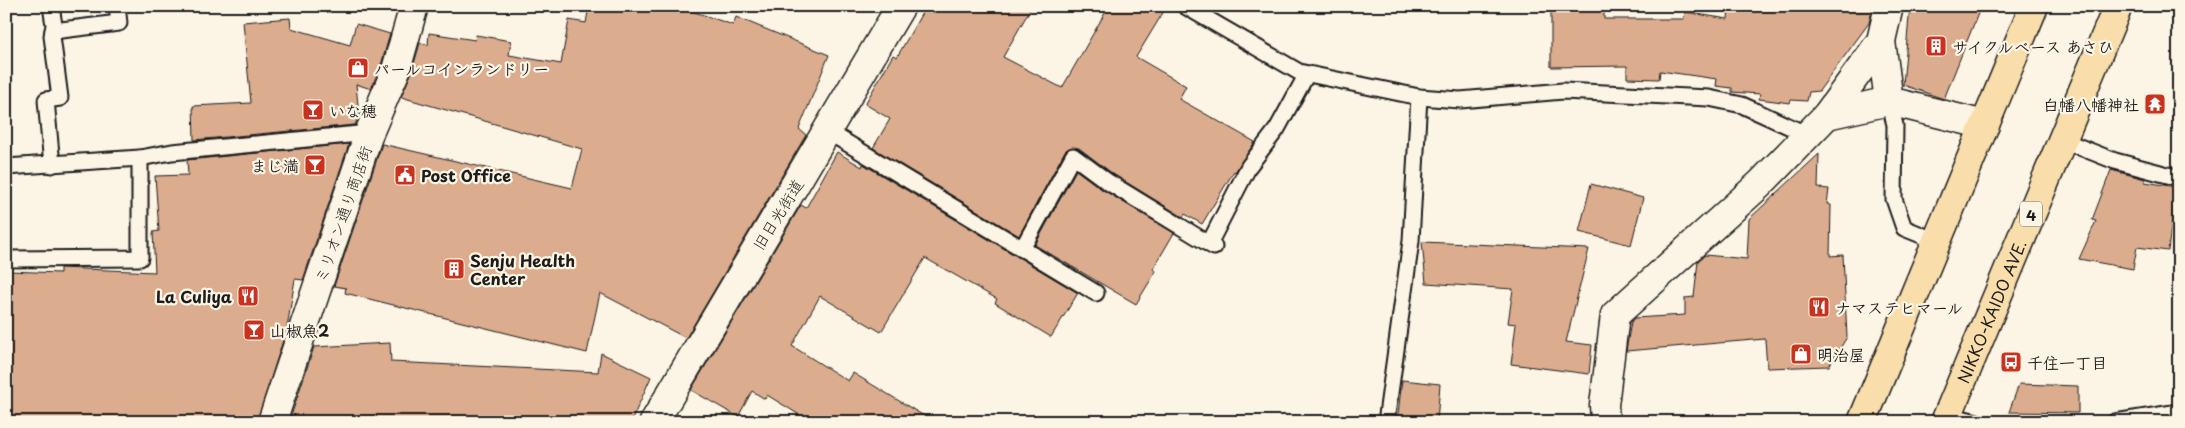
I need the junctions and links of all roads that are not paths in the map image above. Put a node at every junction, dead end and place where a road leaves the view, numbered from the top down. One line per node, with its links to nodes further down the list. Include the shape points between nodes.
1 (51, 6): 9 (lane)
2 (117, 6): 9 (lane, via 119,23)
3 (414, 6): 17 (street, ミリオン通り商店街, via 396,70)
4 (901, 6): 16 (street, 旧日光街道)
5 (1185, 6): 11 (lane)
6 (1889, 6): 10 (street)
7 (2034, 6): 15 (highway)
8 (2118, 6): 19 (highway, NIKKO-KAIDO AVE. / 4)
9 (53, 31): 21 (lane, via 60,98 46,100)
10 (1881, 41): 13 (street); 14 (street)
11 (1307, 74): 12 (lane); 25 (lane, via 1277,129 1249,166 1212,245 1108,182 1073,156)
12 (1419, 97): 18 (lane, via 1460,100 1563,91 1709,98 1742,105); 32 (lane, via 1411,241)
13 (1889, 101): 14 (street); 15 (street); 24 (lane, via 1895,125 1894,199 1904,228)
14 (1827, 115): 18 (street)
15 (1985, 125): 24 (highway)
16 (827, 131): 25 (lane); 31 (street, 旧日光街道)
17 (369, 133): 20 (lane); 30 (street, ミリオン通り商店街)
18 (1808, 135): 33 (street, via 1760,184 1615,315 1604,405)
19 (2062, 140): 23 (lane, via 2115,161); 29 (highway, NIKKO-KAIDO AVE. / 4)
20 (140, 158): 21 (lane); 26 (lane, via 140,258)
21 (52, 165): 22 (lane)
22 (6, 167)
23 (2179, 178)
24 (1936, 241): 34 (highway)
25 (1022, 249): 27 (lane)
26 (6, 259)
27 (1096, 293)
28 (2179, 412): 36 (lane)
29 (1947, 418): 35 (lane)
30 (272, 422)
31 (654, 422)
32 (1386, 422)
33 (1605, 422)
34 (1862, 422)
35 (1977, 422)
36 (2115, 422)

